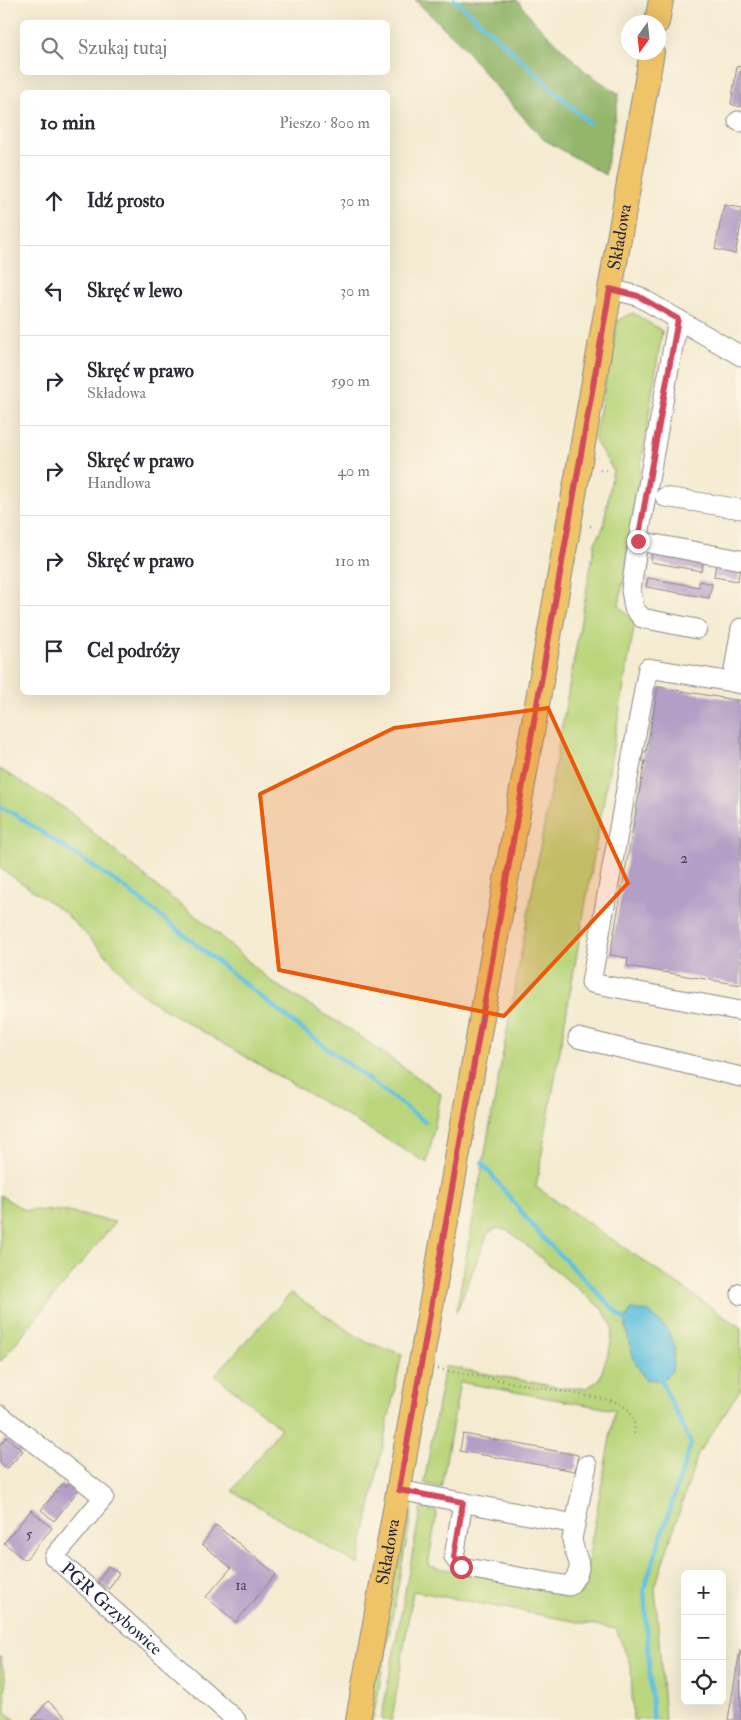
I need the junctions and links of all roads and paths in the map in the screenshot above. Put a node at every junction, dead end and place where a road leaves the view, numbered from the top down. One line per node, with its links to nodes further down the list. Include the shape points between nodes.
1 (661, 0): 2 (main road)
2 (658, 15)
3 (651, 60): 4 (main road, Składowa)
4 (610, 289): 5 (street, via 638,296); 21 (main road, Składowa)
5 (678, 319): 6 (street); 13 (street)
6 (741, 356)
7 (600, 470): 8 (path)
8 (609, 471)
9 (666, 497): 10 (street)
10 (741, 509)
11 (590, 526): 12 (path)
12 (594, 527)
13 (638, 541): 14 (street); 16 (street, via 630,590 634,608 642,618)
14 (741, 560)
15 (741, 628): 17 (street)
16 (697, 629)
17 (736, 683): 18 (street, via 648,668 591,983)
18 (741, 1010)
19 (578, 1038): 20 (street)
20 (741, 1077)
21 (421, 1365): 23 (path, via 610,1400 624,1405 632,1413); 25 (main road, Składowa)
22 (0, 1415): 28 (street, PGR Grzybowice, via 104,1497 54,1557)
23 (634, 1437)
24 (587, 1465): 27 (street)
25 (399, 1490): 26 (street); 29 (main road, Składowa)
26 (463, 1502): 27 (street); 27 (street, via 454,1557 461,1567 569,1586 577,1576 580,1562 573,1548)
27 (574, 1524)
28 (236, 1720)
29 (358, 1720)

